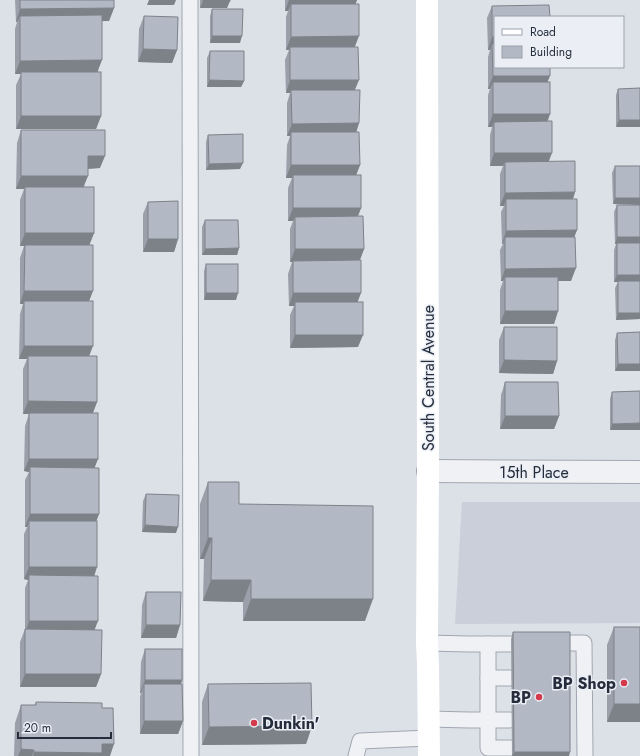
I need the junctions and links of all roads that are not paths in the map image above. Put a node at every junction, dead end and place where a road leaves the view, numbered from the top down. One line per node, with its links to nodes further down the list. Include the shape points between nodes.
1 (190, 0): 16 (lane)
2 (427, 0): 3 (main road, South Central Avenue)
3 (428, 471): 4 (street, 15th Place); 5 (main road, South Central Avenue)
4 (640, 472)
5 (427, 643): 7 (lane); 13 (main road, South Central Avenue)
6 (566, 643): 15 (lane, via 584,643 578,678)
7 (488, 644): 8 (lane); 9 (lane)
8 (510, 644)
9 (488, 678): 10 (lane); 11 (lane)
10 (511, 678)
11 (488, 720): 12 (lane); 13 (lane); 14 (lane, via 488,748)
12 (510, 720)
13 (429, 738): 17 (lane, via 360,741)
14 (511, 748)
15 (581, 751)
16 (191, 756)
17 (356, 756)

